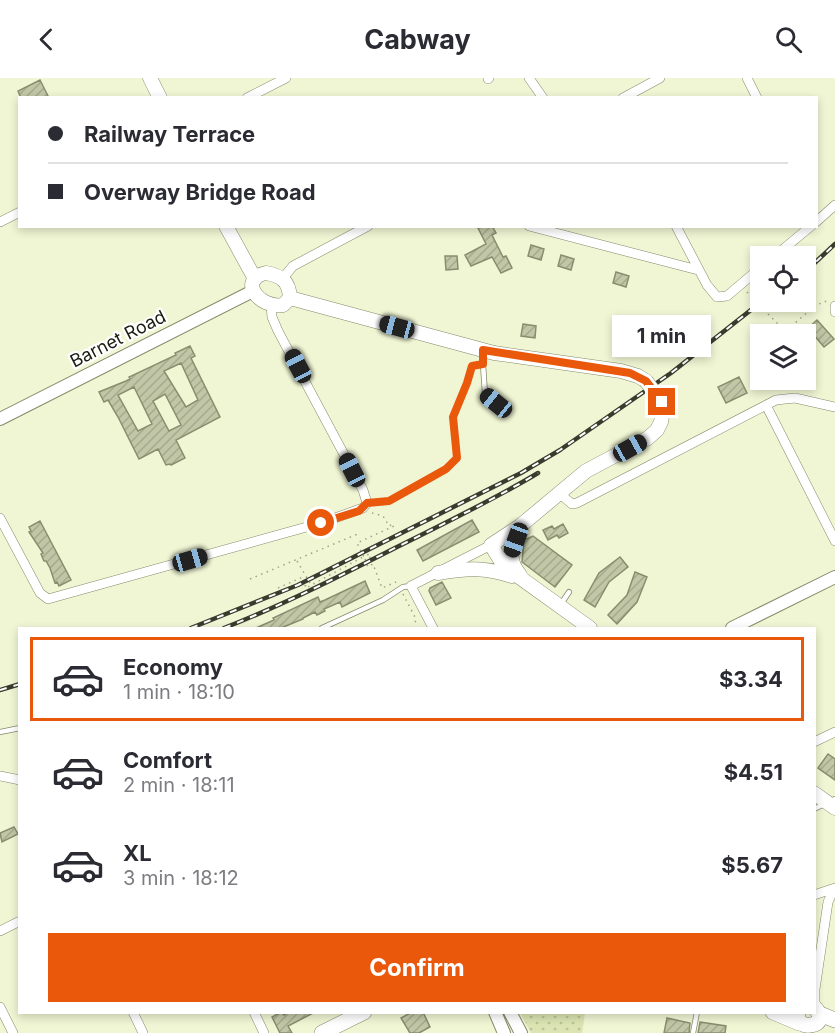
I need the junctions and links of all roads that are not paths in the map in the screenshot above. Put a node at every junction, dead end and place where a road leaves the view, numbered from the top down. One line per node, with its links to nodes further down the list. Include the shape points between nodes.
1 (150, 78): 6 (main road)
2 (286, 78): 7 (street)
3 (529, 78): 8 (street)
4 (660, 78): 9 (street)
5 (747, 78): 10 (street)
6 (159, 96)
7 (251, 96)
8 (542, 96)
9 (626, 96)
10 (756, 96)
11 (835, 206): 13 (street)
12 (18, 213): 14 (street)
13 (818, 217)
14 (0, 222)
15 (227, 228): 24 (main road)
16 (364, 228): 23 (street, via 293,266)
17 (537, 228): 21 (street)
18 (677, 228): 21 (street)
19 (809, 228): 20 (street)
20 (787, 246)
21 (698, 270): 22 (street, via 717,297 727,296)
22 (750, 276)
23 (283, 278): 24 (main road, via 259,274); 25 (main road, via 290,287)
24 (254, 285): 27 (main road, via 261,301); 33 (street, Barnet Road)
25 (290, 298): 27 (main road, via 283,305); 29 (main road)
26 (831, 303): 28 (street)
27 (271, 304): 35 (street, via 278,331 363,490)
28 (835, 312)
29 (483, 357): 32 (lane, via 485,394); 34 (main road, bridge, via 621,371 646,381 662,402 661,422 648,438 586,471); 35 (lane, via 472,366 453,417 457,458 446,469 389,501)
30 (766, 405): 31 (street, via 795,398); 34 (street, via 577,503 572,504); 38 (street)
31 (835, 407)
32 (507, 411)
33 (0, 419)
34 (559, 493): 37 (main road)
35 (365, 505): 36 (street, via 321,523 48,599 40,593)
36 (0, 518)
37 (520, 526): 39 (main road); 42 (main road, via 511,553 513,566)
38 (835, 541)
39 (491, 545): 40 (street); 42 (main road, via 504,566)
40 (438, 573): 42 (main road, via 491,569); 43 (street)
41 (835, 577): 50 (street)
42 (523, 579): 45 (main road)
43 (411, 586): 47 (street); 48 (lane)
44 (569, 592): 45 (lane)
45 (559, 606): 49 (main road)
46 (418, 626): 47 (street)
47 (432, 626)
48 (324, 627)
49 (589, 627)
50 (734, 627)
51 (18, 728): 52 (lane)
52 (0, 732)
53 (835, 732): 54 (street)
54 (816, 741)
55 (0, 776): 56 (street)
56 (18, 782)
57 (816, 794): 58 (main road)
58 (833, 803): 59 (lane)
59 (816, 808)
60 (834, 889): 61 (street); 64 (street, via 828,902)
61 (816, 894)
62 (18, 922): 63 (street)
63 (0, 931)
64 (816, 977)
65 (0, 1007): 75 (street)
66 (134, 1014): 76 (street)
67 (255, 1014): 77 (street)
68 (360, 1014): 78 (main road)
69 (496, 1014): 79 (street)
70 (511, 1014): 80 (street)
71 (697, 1014): 81 (lane)
72 (781, 1014): 73 (main road)
73 (809, 1021): 74 (main road)
74 (835, 1022)
75 (13, 1033)
76 (143, 1033)
77 (264, 1033)
78 (322, 1033)
79 (504, 1033)
80 (521, 1033)
81 (693, 1033)

